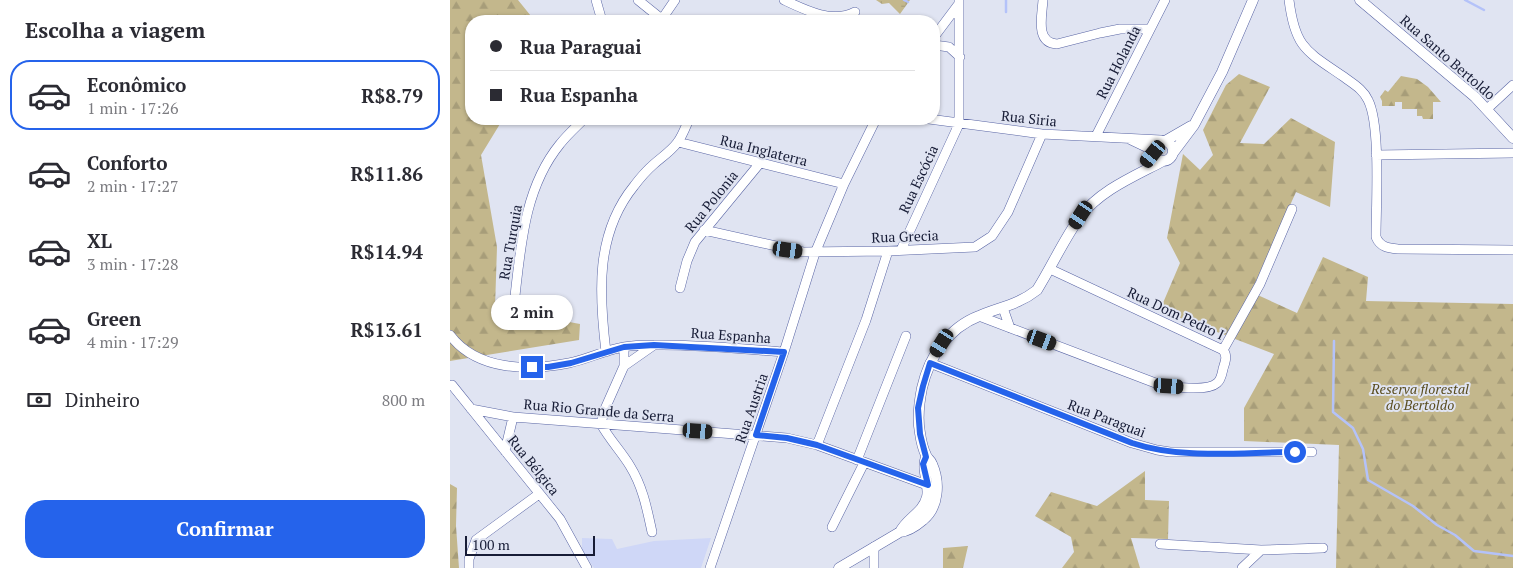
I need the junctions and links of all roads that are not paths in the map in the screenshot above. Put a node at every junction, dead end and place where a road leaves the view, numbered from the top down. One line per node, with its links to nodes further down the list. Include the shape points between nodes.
1 (596, 0): 12 (street)
2 (638, 0): 13 (street)
3 (675, 0): 14 (street)
4 (784, 0): 15 (street)
5 (1044, 0): 18 (street, via 1042,35 1052,44 1120,29)
6 (1164, 0): 18 (street, Rua Holanda)
7 (1253, 0): 30 (street, via 1222,72)
8 (1289, 0): 40 (street, via 1295,33 1300,42 1310,54 1358,87 1370,102)
9 (1360, 0): 24 (street, Rua Santo Bertoldo)
10 (959, 2): 17 (street); 20 (street, Rua Escócia)
11 (855, 12): 16 (street)
12 (600, 15)
13 (657, 15)
14 (666, 15)
15 (825, 15)
16 (850, 15)
17 (940, 29)
18 (1150, 29): 32 (street, Rua Holanda)
19 (940, 33): 20 (street)
20 (958, 33): 22 (street, Rua Escócia)
21 (940, 46): 22 (street, via 949,47)
22 (960, 57): 26 (street, Rua Escócia)
23 (1513, 85): 24 (street)
24 (1487, 109): 34 (street, Rua Santo Bertoldo)
25 (940, 121): 26 (street, Rua Siria)
26 (959, 124): 31 (street, Rua Siria); 47 (street, Rua Escócia)
27 (578, 125): 53 (street, Rua Turquia, via 560,144 533,190 522,237)
28 (686, 125): 36 (street)
29 (873, 125): 44 (street, Rua Austria)
30 (1194, 125): 35 (street); 39 (street)
31 (1042, 134): 32 (street, Rua Siria); 47 (street, Rua Grecia, via 1008,212 992,236 975,247)
32 (1096, 136): 33 (street, Rua Siria)
33 (1126, 138): 35 (street, Rua Siria); 37 (street, Rua Siria)
34 (1513, 138)
35 (1163, 140): 37 (street, via 1155,144); 39 (street, via 1171,144)
36 (678, 142): 42 (street, Rua Inglaterra); 62 (street, via 633,187 618,208 609,232 600,296)
37 (1152, 152): 41 (street); 43 (street)
38 (1513, 153): 40 (street)
39 (1173, 154): 41 (street)
40 (1376, 155): 48 (street, via 1376,237 1382,246 1398,249)
41 (1163, 161): 43 (street)
42 (760, 163): 44 (street, Rua Inglaterra); 46 (street, Rua Polonia)
43 (1136, 175): 51 (street, via 1098,199 1081,215)
44 (844, 184): 50 (street, Rua Austria)
45 (1292, 209): 61 (street, via 1260,284)
46 (704, 230): 50 (street, Rua Grecia, via 788,250); 52 (street, Rua Polonia, via 687,261)
47 (901, 250): 49 (street, Rua Grecia)
48 (1513, 250)
49 (888, 251): 50 (street, Rua Grecia); 71 (street, via 863,328)
50 (815, 253): 63 (street, Rua Austria)
51 (1050, 269): 54 (street, via 1037,290); 61 (street, Rua Dom Pedro I)
52 (680, 288)
53 (515, 296)
54 (1002, 308): 55 (street); 56 (street)
55 (979, 316): 56 (street, Rua Dom Pedro I); 64 (street, via 942,343)
56 (1010, 328): 61 (street, Rua Dom Pedro I, via 1169,386 1209,387 1217,384 1226,358)
57 (450, 335): 62 (street, Rua Espanha, via 465,351 484,362 516,367 548,367)
58 (906, 336): 75 (street)
59 (654, 345): 60 (street, Rua Espanha); 63 (street, Rua Espanha); 65 (street)
60 (624, 347): 62 (street, Rua Espanha); 65 (street)
61 (1223, 350)
62 (606, 352)
63 (784, 352): 70 (street, Rua Austria)
64 (930, 363): 73 (street, Rua Paraguai, via 1157,450); 74 (street, via 918,408)
65 (624, 366): 69 (street)
66 (452, 384): 67 (street, Rua Bélgica)
67 (471, 409): 68 (street, Rua Rio Grande da Serra); 72 (street, Rua Bélgica)
68 (513, 416): 69 (street, Rua Rio Grande da Serra); 72 (street)
69 (600, 424): 70 (street, Rua Rio Grande da Serra); 79 (street, via 637,478)
70 (756, 435): 71 (street, Rua Rio Grande da Serra); 87 (street, Rua Austria)
71 (817, 445): 75 (street, Rua Rio Grande da Serra)
72 (505, 451): 77 (street, Rua Bélgica)
73 (1312, 452)
74 (926, 457): 76 (street, via 923,464); 80 (street, via 932,462 937,491 935,502 925,518 907,531)
75 (861, 461): 76 (street, Rua Rio Grande da Serra); 78 (street)
76 (928, 485): 80 (street, via 923,507)
77 (539, 494): 85 (street, via 476,540); 86 (street, Rua Bélgica, via 560,519)
78 (832, 527)
79 (652, 532)
80 (900, 532): 82 (street)
81 (1160, 544): 84 (street)
82 (874, 546): 88 (street); 89 (street)
83 (1323, 548): 84 (street)
84 (1261, 550): 90 (street)
85 (469, 568)
86 (587, 568)
87 (710, 568)
88 (839, 568)
89 (874, 568)
90 (1242, 568)

